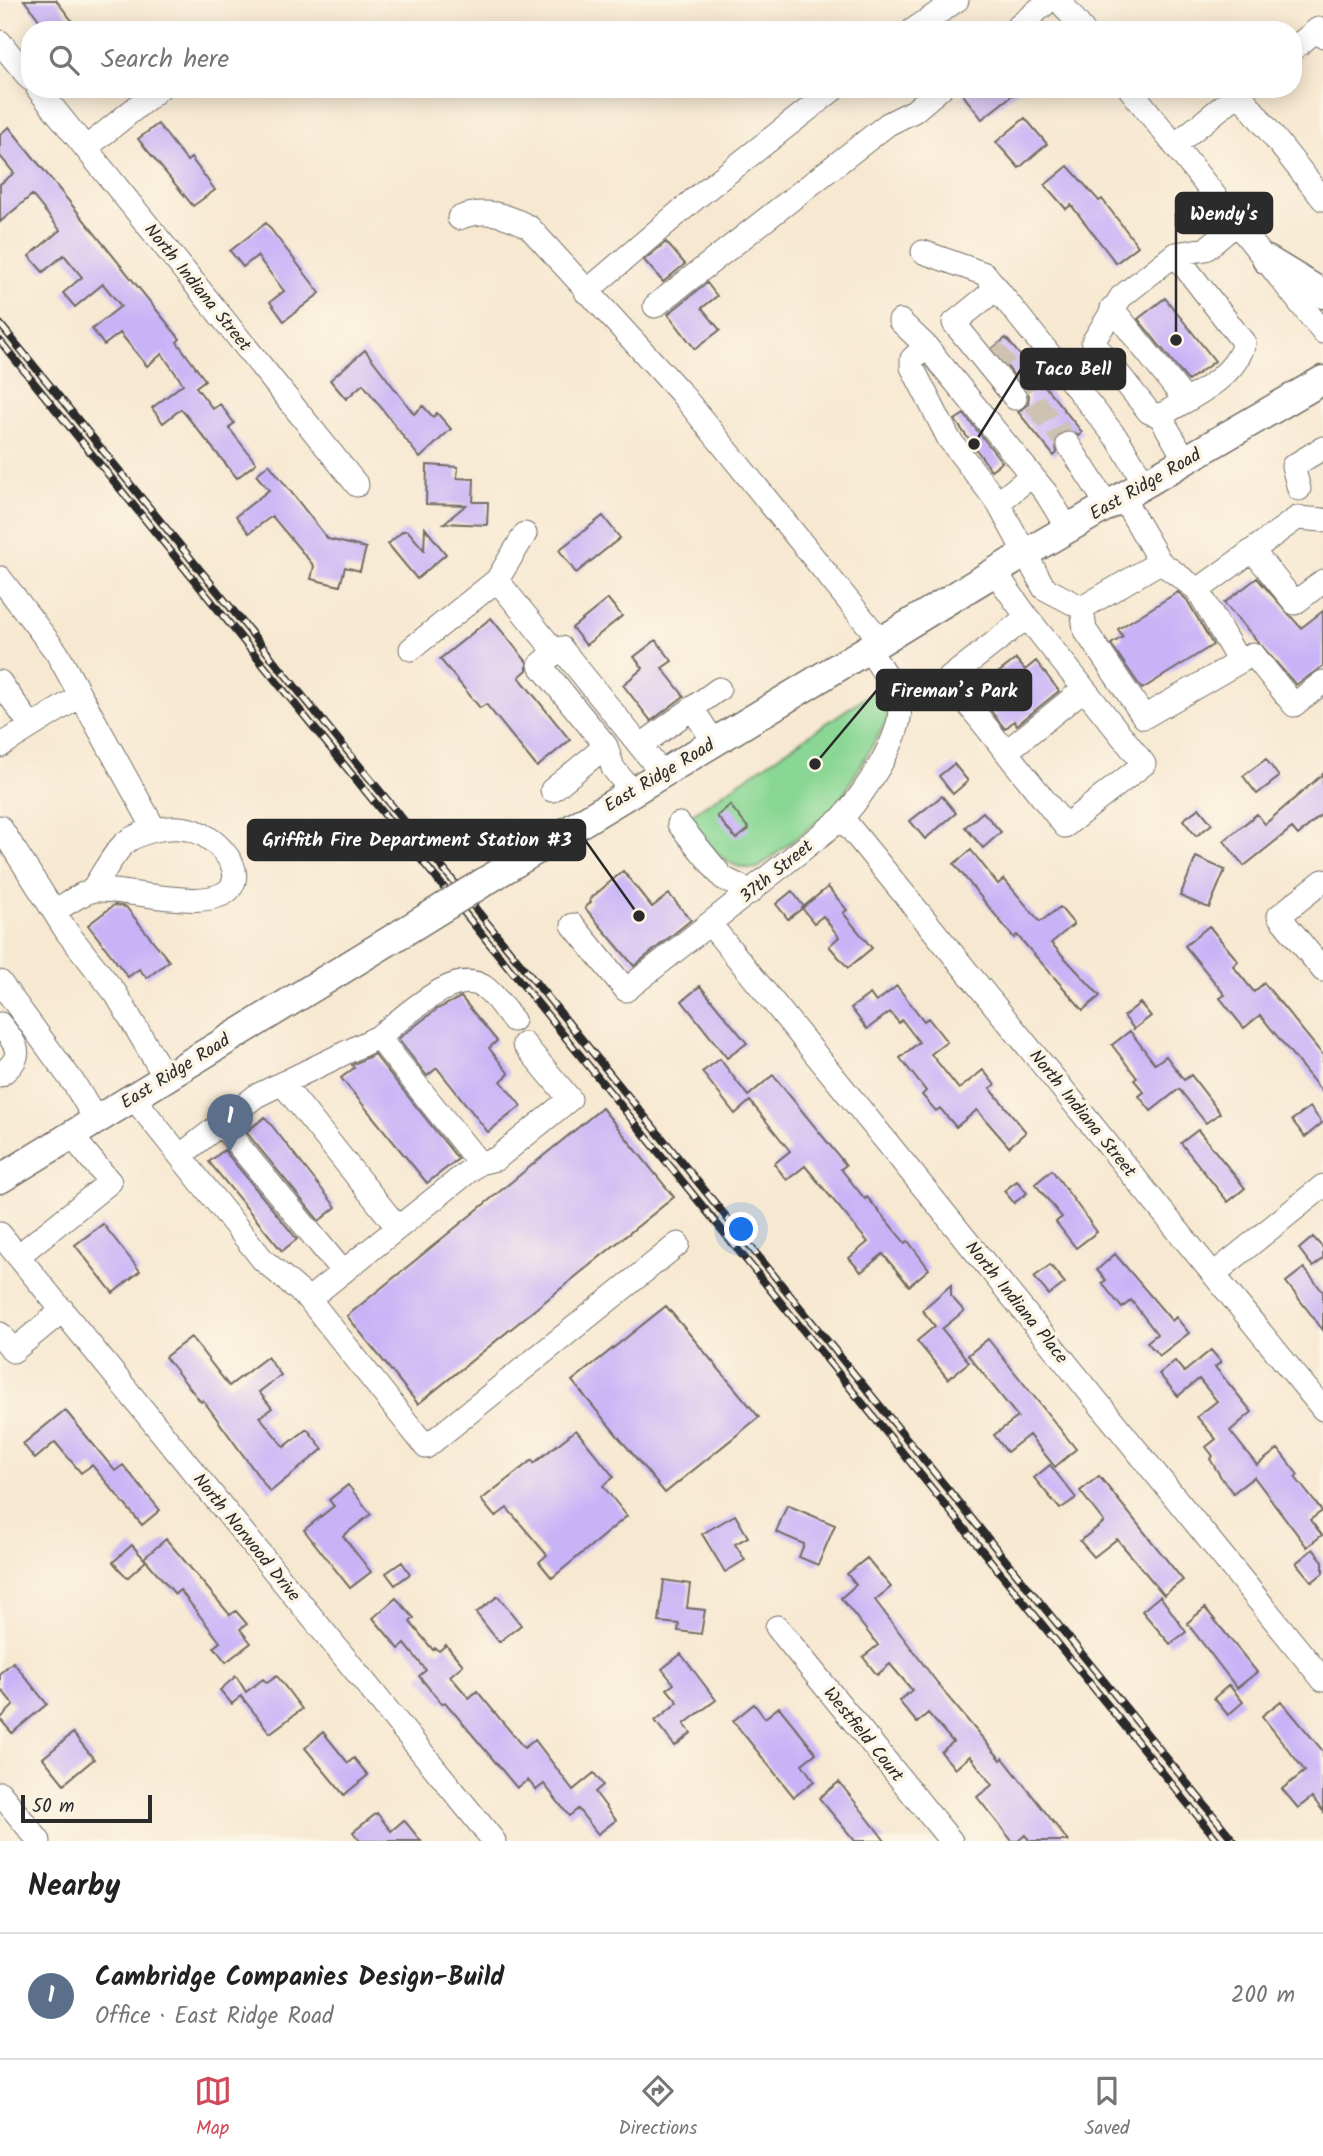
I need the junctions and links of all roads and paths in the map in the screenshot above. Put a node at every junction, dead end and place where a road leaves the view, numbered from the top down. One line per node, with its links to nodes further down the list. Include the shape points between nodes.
1 (957, 0): 4 (street)
2 (1050, 0): 5 (street)
3 (1059, 0): 6 (street)
4 (926, 21)
5 (1025, 21)
6 (1076, 21)
7 (1323, 36): 9 (street, via 1318,30)
8 (0, 42): 10 (street)
9 (1302, 42)
10 (21, 68)
11 (45, 98): 19 (street, North Indiana Street)
12 (148, 98): 19 (street)
13 (823, 98): 27 (street)
14 (929, 98): 29 (street, via 888,124)
15 (1137, 98): 18 (street)
16 (1233, 98): 18 (street)
17 (1247, 98): 20 (street)
18 (1175, 145): 22 (street)
19 (86, 148): 44 (street, North Indiana Street)
20 (1323, 198)
21 (459, 218): 27 (street, 37th Street, via 483,211 529,227)
22 (1238, 222): 24 (street, via 1206,248); 25 (street)
23 (923, 252): 26 (street, via 985,274)
24 (1175, 254): 30 (street); 38 (street, via 1244,343 1233,367)
25 (1267, 260): 28 (main road); 33 (street)
26 (997, 288): 31 (street); 46 (street, via 1119,441)
27 (586, 292): 61 (street, 37th Street, via 680,392)
28 (1323, 295)
29 (655, 306)
30 (1112, 308): 38 (street); 39 (street, via 1093,342 1149,412)
31 (960, 318): 35 (street); 37 (street)
32 (900, 321): 34 (street)
33 (1323, 332)
34 (926, 346): 43 (street); 47 (street, via 912,359 912,367 952,444)
35 (992, 349)
36 (1323, 380): 42 (main road, East Ridge Road)
37 (1015, 398)
38 (1185, 400): 39 (street)
39 (1160, 416): 42 (street)
40 (1323, 448): 45 (street, via 1293,466)
41 (1068, 452): 46 (street)
42 (1186, 461): 46 (main road, East Ridge Road)
43 (1031, 476): 47 (street); 49 (street)
44 (357, 485)
45 (1298, 489)
46 (1126, 496): 49 (main road, East Ridge Road); 53 (street)
47 (998, 503): 52 (street)
48 (1323, 520): 51 (street, via 1297,518)
49 (1069, 529): 52 (main road, East Ridge Road)
50 (525, 534): 56 (street)
51 (1252, 551): 57 (street, via 1295,603); 58 (street)
52 (1026, 553): 54 (main road, East Ridge Road); 59 (street, via 1044,588)
53 (1160, 562): 58 (street); 59 (street)
54 (995, 572): 60 (street); 61 (main road, East Ridge Road)
55 (0, 578): 69 (street, via 57,653)
56 (496, 580): 62 (street); 63 (street)
57 (1323, 581)
58 (1198, 590): 64 (street)
59 (1082, 608): 64 (street, via 1085,630 1144,717)
60 (1027, 617): 68 (street); 76 (street, via 948,679)
61 (874, 644): 72 (main road, East Ridge Road); 80 (street, 37th Street, via 898,703 897,730)
62 (411, 649)
63 (555, 653): 74 (street, via 540,665); 75 (street, via 561,648)
64 (1238, 662): 65 (street, via 1253,654 1294,705)
65 (1323, 681)
66 (0, 682): 71 (street)
67 (719, 689): 70 (street)
68 (1084, 689): 76 (street); 76 (street, via 1144,764 1065,827)
69 (80, 696): 71 (street); 83 (street)
70 (692, 708): 72 (street); 75 (street)
71 (31, 726): 73 (street)
72 (714, 742): 77 (main road, East Ridge Road)
73 (0, 746)
74 (606, 746): 78 (street); 79 (street, via 612,768)
75 (640, 746): 77 (street)
76 (1006, 752)
77 (662, 773): 79 (main road, East Ridge Road)
78 (552, 790)
79 (632, 792): 97 (main road, East Ridge Road, bridge)
80 (842, 818): 86 (street, 37th Street); 112 (street, North Indiana Street)
81 (680, 824): 86 (street, via 723,877)
82 (0, 827): 87 (street)
83 (155, 830): 85 (street, via 126,842); 85 (street, via 188,829 220,847 234,869 230,890 207,901)
84 (1323, 881): 90 (street, via 1279,916)
85 (92, 890): 87 (street)
86 (751, 892): 88 (street, 37th Street)
87 (54, 911): 97 (street, via 116,994)
88 (710, 924): 89 (street, 37th Street, via 626,990); 118 (street, North Indiana Place)
89 (573, 925)
90 (1323, 970)
91 (0, 982): 100 (street)
92 (513, 1020): 94 (street, via 484,987 463,981 446,987)
93 (0, 1024): 96 (street, via 18,1055)
94 (378, 1037): 98 (street); 104 (street)
95 (524, 1044): 104 (street, via 570,1099 496,1159)
96 (0, 1075)
97 (165, 1077): 99 (main road, East Ridge Road)
98 (282, 1083): 101 (street, via 246,1102); 107 (street)
99 (133, 1097): 100 (main road, East Ridge Road); 103 (street)
100 (96, 1120): 102 (main road, East Ridge Road)
101 (220, 1123): 103 (street); 111 (street)
102 (71, 1135): 105 (main road, East Ridge Road); 110 (street, via 110,1182)
103 (180, 1156): 113 (street, via 264,1260)
104 (479, 1163): 107 (street)
105 (0, 1179)
106 (1323, 1186): 112 (street)
107 (398, 1228): 111 (street)
108 (0, 1234): 110 (street, North Norwood Drive)
109 (678, 1244): 113 (street, via 426,1447)
110 (18, 1256): 114 (street, North Norwood Drive)
111 (342, 1272): 113 (street)
112 (1214, 1274): 116 (street, North Indiana Street)
113 (309, 1299)
114 (63, 1310): 115 (street, via 13,1351); 121 (street, North Norwood Drive)
115 (0, 1334)
116 (1323, 1409)
117 (777, 1627): 122 (street, Westfield Court)
118 (1323, 1680)
119 (0, 1793): 120 (street)
120 (39, 1841)
121 (494, 1841)
122 (951, 1841)

